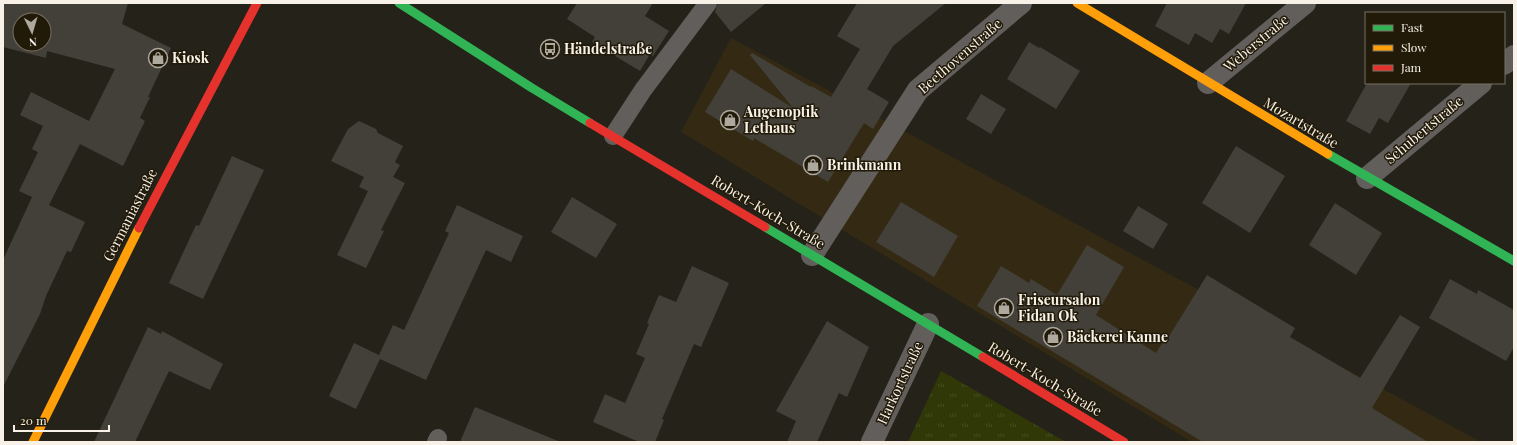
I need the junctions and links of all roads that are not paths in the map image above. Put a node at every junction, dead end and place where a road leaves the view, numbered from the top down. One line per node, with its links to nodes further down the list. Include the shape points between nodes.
1 (257, 3): 16 (street, Germaniastraße, via 126,253)
2 (399, 3): 11 (street, Robert-Koch-Straße)
3 (708, 3): 11 (lane, via 642,90)
4 (1021, 3): 13 (street, Beethovenstraße, via 918,90)
5 (1077, 3): 9 (street, Mozartstraße)
6 (1305, 3): 9 (street, Weberstraße)
7 (1514, 56): 8 (street)
8 (1505, 63)
9 (1208, 83): 12 (street, Mozartstraße)
10 (1480, 84): 12 (street, Schubertstraße)
11 (613, 136): 13 (street, Robert-Koch-Straße)
12 (1367, 178): 14 (street, Mozartstraße)
13 (812, 255): 15 (street, Robert-Koch-Straße)
14 (1514, 261)
15 (928, 324): 17 (street, Harkortstraße); 18 (street, Robert-Koch-Straße)
16 (33, 442)
17 (872, 442)
18 (1124, 442)

